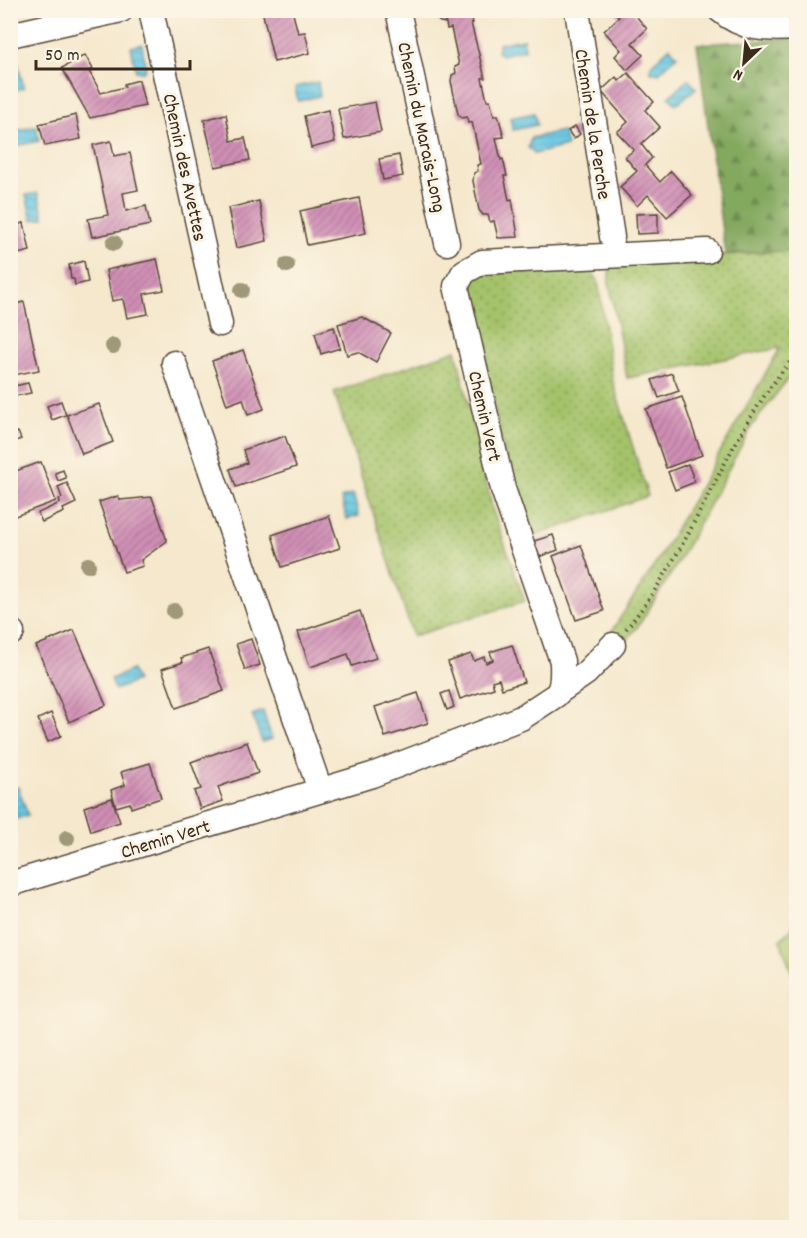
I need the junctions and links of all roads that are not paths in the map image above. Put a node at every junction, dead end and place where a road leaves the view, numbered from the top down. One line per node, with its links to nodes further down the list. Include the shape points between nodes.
1 (122, 10): 7 (street)
2 (151, 10): 11 (street, Chemin des Avettes)
3 (398, 10): 9 (street, Chemin du Marais-Long)
4 (577, 10): 8 (street, Chemin de la Perche)
5 (720, 10): 6 (street, via 752,28)
6 (796, 27)
7 (10, 35)
8 (612, 237)
9 (447, 243)
10 (707, 251): 14 (street, Chemin Vert, via 482,262 464,272 456,286 503,489 562,661)
11 (220, 324)
12 (174, 363): 15 (street)
13 (613, 645): 14 (street, Chemin Vert, via 586,673)
14 (560, 691): 15 (street, Chemin Vert, via 521,718 372,775)
15 (320, 790): 16 (street, Chemin Vert)
16 (10, 884)

